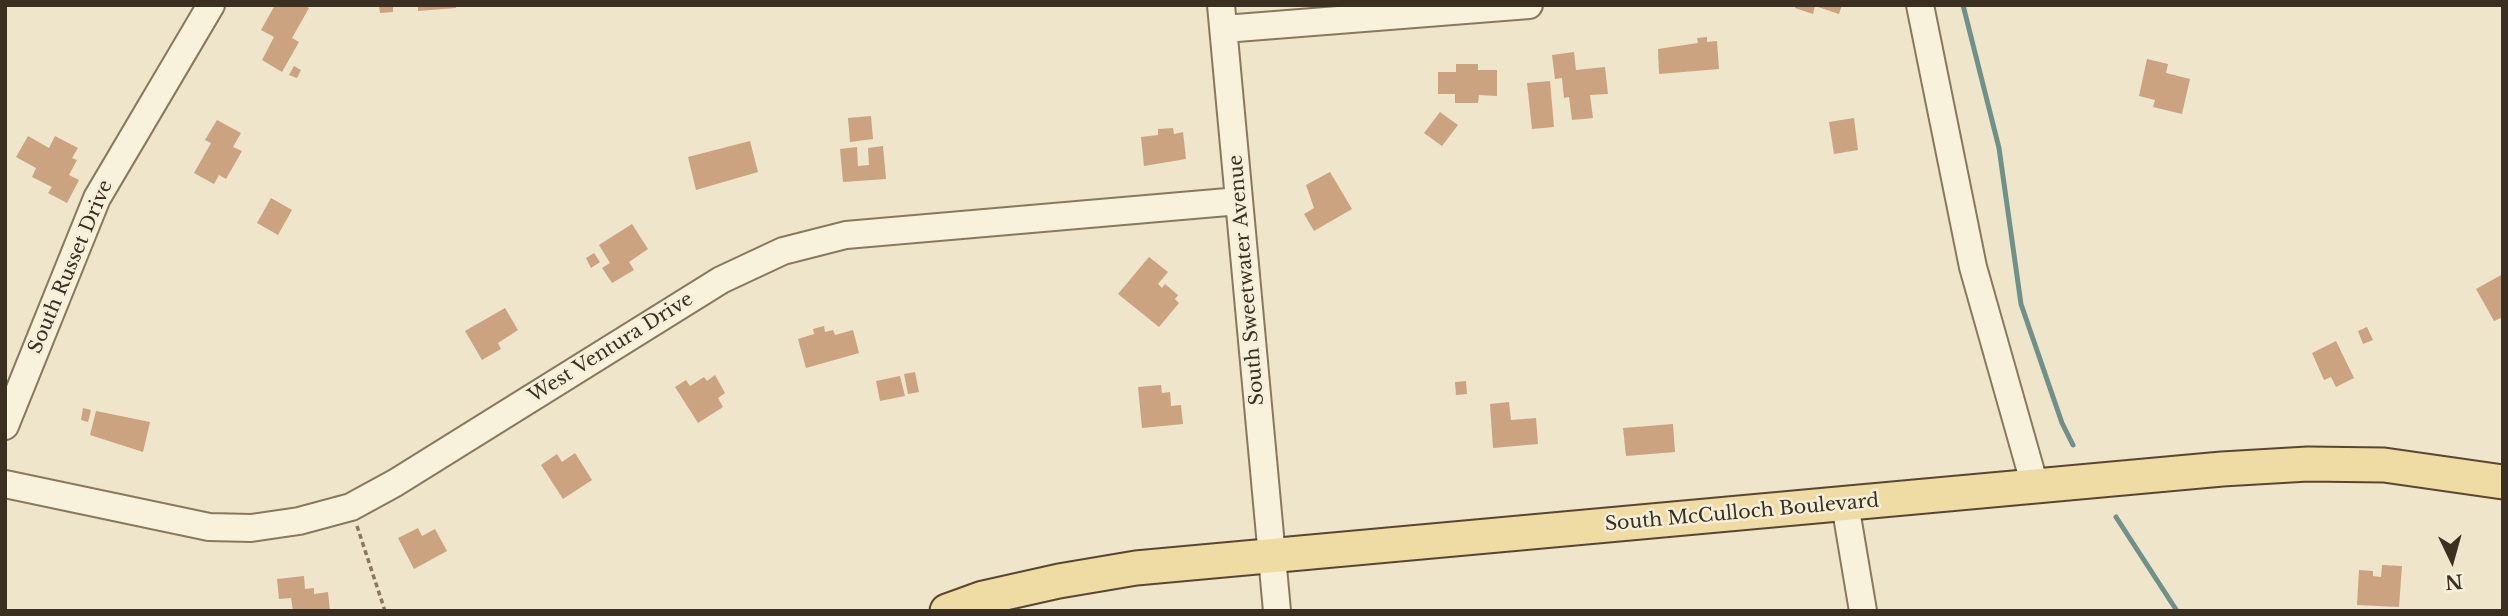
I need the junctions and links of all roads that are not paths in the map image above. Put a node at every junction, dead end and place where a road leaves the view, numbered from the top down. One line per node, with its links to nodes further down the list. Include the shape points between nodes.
1 (211, 5): 6 (street, South Russet Drive, via 97,198)
2 (1529, 5): 4 (street)
3 (1920, 5): 9 (street, via 1973,267)
4 (1222, 17): 5 (street, South Sweetwater Avenue)
5 (1240, 201): 8 (street, West Ventura Drive, via 846,235 783,251 721,280 396,483 351,507 275,525 209,527); 11 (street, South Sweetwater Avenue)
6 (5, 426)
7 (2503, 482): 9 (main road, South McCulloch Boulevard, via 2384,465 2308,464)
8 (5, 484)
9 (2035, 486): 10 (main road, South McCulloch Boulevard)
10 (1845, 504): 11 (main road, South McCulloch Boulevard); 14 (street)
11 (1271, 555): 12 (main road, South McCulloch Boulevard, via 1059,580); 13 (street, South Sweetwater Avenue)
12 (947, 611)
13 (1277, 611)
14 (1863, 611)

